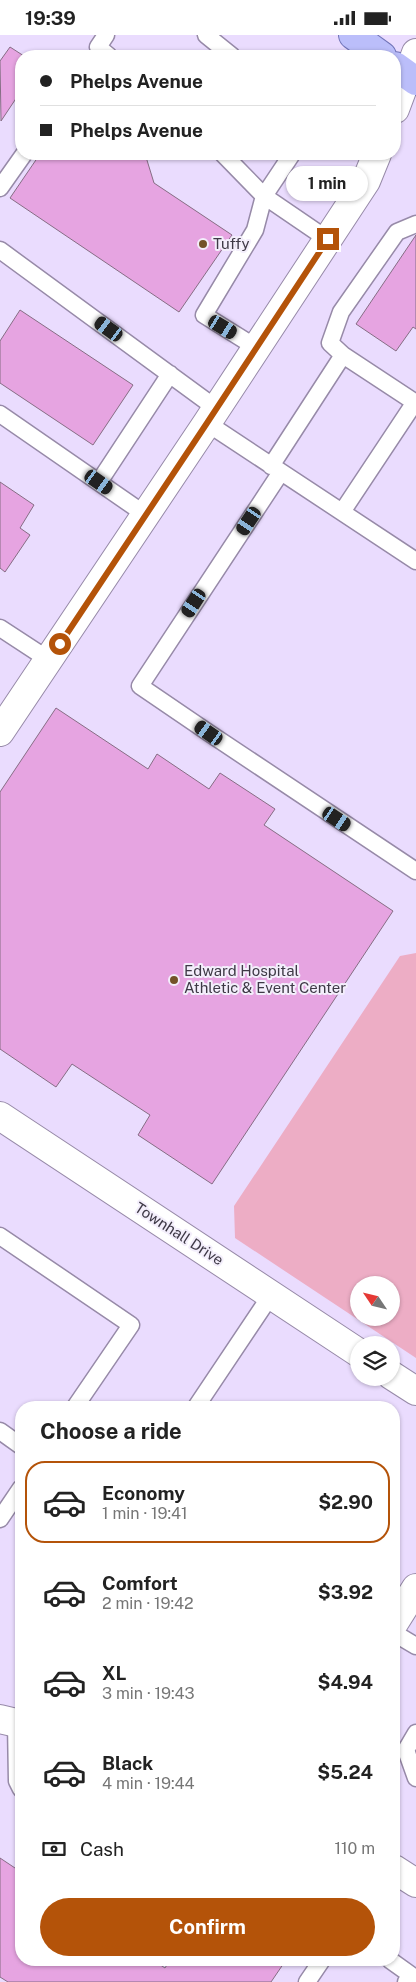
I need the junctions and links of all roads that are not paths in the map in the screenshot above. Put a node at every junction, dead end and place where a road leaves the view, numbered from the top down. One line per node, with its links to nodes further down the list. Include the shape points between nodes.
1 (206, 35): 3 (lane)
2 (353, 35): 4 (main road)
3 (225, 50)
4 (374, 50)
5 (409, 69): 6 (street)
6 (401, 92)
7 (20, 160): 11 (lane)
8 (229, 160): 12 (lane)
9 (288, 160): 12 (lane)
10 (375, 160): 14 (street, via 366,181)
11 (0, 188)
12 (264, 197): 14 (lane); 16 (lane, via 255,230 204,315)
13 (416, 224): 17 (lane, via 397,233 341,311 330,343)
14 (328, 239): 16 (street)
15 (0, 252): 18 (lane)
16 (257, 348): 21 (street)
17 (343, 355): 19 (lane); 22 (lane)
18 (170, 374): 21 (lane); 23 (lane)
19 (415, 403): 24 (lane)
20 (0, 414): 23 (lane)
21 (212, 416): 22 (lane); 25 (street)
22 (276, 469): 24 (lane); 30 (lane, via 140,685)
23 (99, 482): 25 (lane)
24 (342, 512): 26 (lane)
25 (146, 515): 28 (street)
26 (416, 560)
27 (0, 627): 28 (lane)
28 (49, 660): 29 (street)
29 (2, 724)
30 (416, 871)
31 (0, 1116): 33 (street, Townhall Drive)
32 (0, 1236): 37 (lane, via 131,1325)
33 (271, 1295): 34 (street, Townhall Drive); 38 (lane)
34 (350, 1347)
35 (400, 1381): 36 (street)
36 (416, 1391)
37 (79, 1401)
38 (200, 1401)
39 (0, 1431): 40 (lane)
40 (15, 1442)
41 (15, 1497): 42 (lane)
42 (0, 1519)
43 (416, 1588): 44 (street)
44 (400, 1613)
45 (400, 1637): 46 (lane)
46 (416, 1646)
47 (12, 1722): 49 (lane)
48 (416, 1733): 50 (lane, via 406,1750)
49 (15, 1766)
50 (416, 1778)
51 (400, 1873): 52 (street)
52 (416, 1883)
53 (318, 1966): 55 (lane)
54 (398, 1966): 56 (lane, via 411,1975)
55 (307, 1982)
56 (406, 1982)

